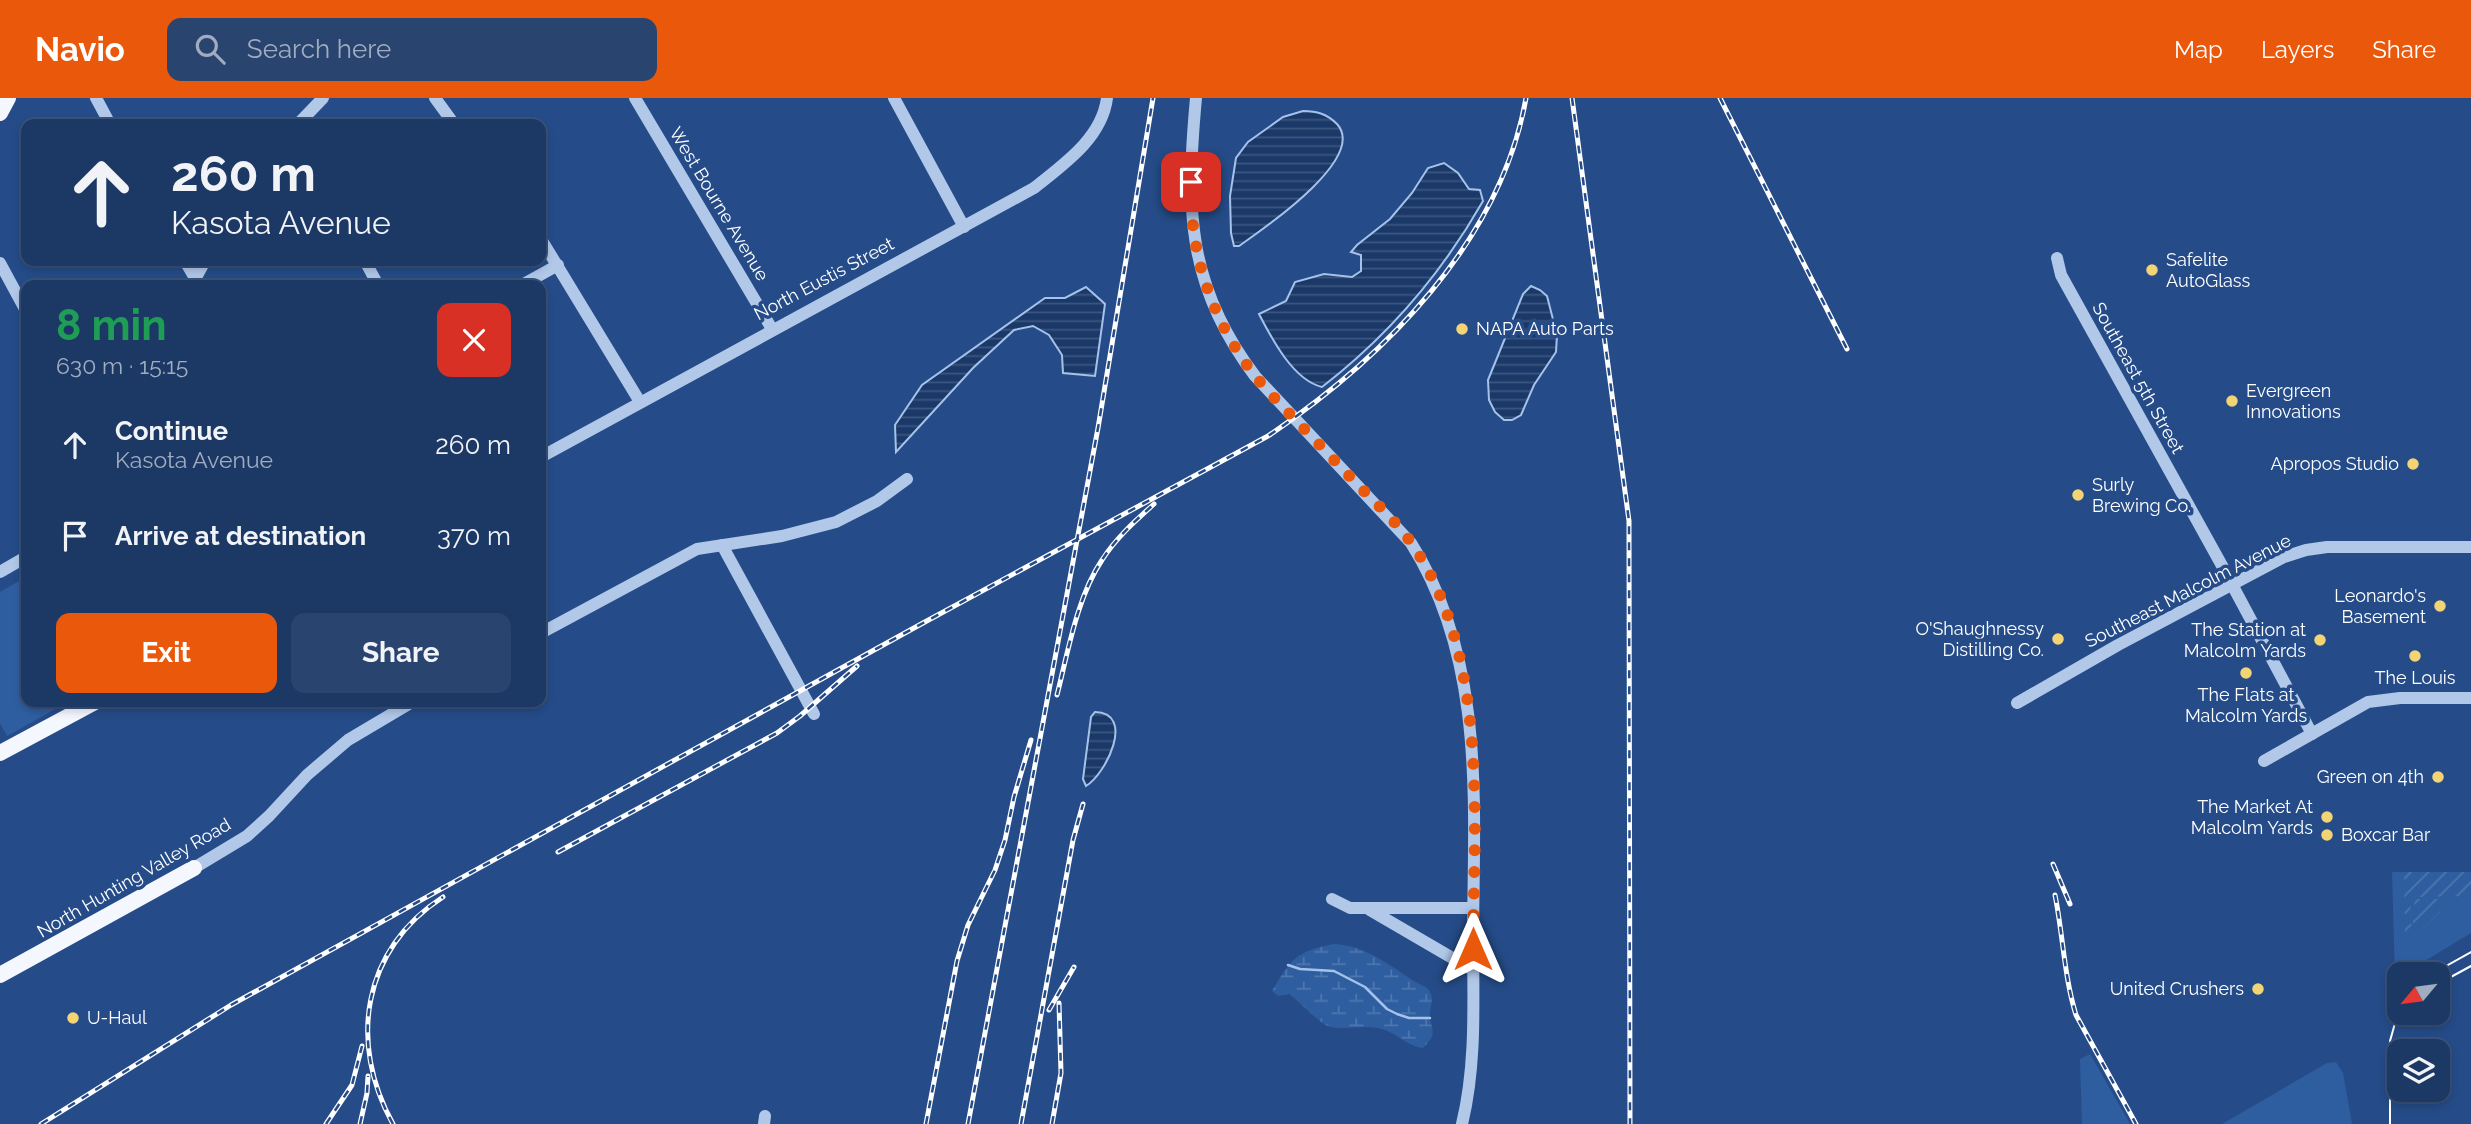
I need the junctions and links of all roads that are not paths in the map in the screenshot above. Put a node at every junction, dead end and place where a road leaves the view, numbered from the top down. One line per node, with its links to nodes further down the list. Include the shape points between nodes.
1 (8, 98): 9 (main road)
2 (96, 98): 10 (street)
3 (323, 98): 11 (street)
4 (435, 98): 12 (street)
5 (635, 98): 20 (street, West Bourne Avenue)
6 (894, 98): 13 (street)
7 (1107, 98): 13 (street, North Eustis Street, via 1098,127 1051,175)
8 (1196, 98): 40 (street, via 1192,225 1202,273 1228,337 1266,389 1400,528 1441,599 1459,658 1471,727)
9 (0, 113)
10 (107, 119)
11 (303, 119)
12 (450, 119)
13 (964, 227): 20 (street, North Eustis Street)
14 (546, 247): 17 (street)
15 (2057, 258): 28 (street, Southeast 5th Street, via 2061,275)
16 (0, 263): 19 (street)
17 (558, 265): 18 (street); 21 (street)
18 (531, 280)
19 (21, 302)
20 (772, 328): 21 (street, North Eustis Street)
21 (640, 402): 22 (street, North Eustis Street)
22 (546, 454)
23 (907, 479): 24 (street, via 836,522)
24 (722, 545): 29 (street, via 697,549); 34 (street)
25 (2471, 547): 28 (street, Southeast Malcolm Avenue, via 2306,550)
26 (21, 560): 27 (street)
27 (0, 572)
28 (2231, 585): 31 (street, Southeast Malcolm Avenue); 35 (street, Southeast 5th Street)
29 (546, 630)
30 (2471, 698): 35 (street, via 2368,702)
31 (2017, 704)
32 (85, 707): 36 (main road)
33 (404, 707): 38 (street, North Hunting Valley Road, via 348,740 247,836)
34 (814, 714)
35 (2312, 734): 37 (street)
36 (0, 753)
37 (2264, 761)
38 (194, 868): 43 (main road, North Hunting Valley Road)
39 (1332, 899): 41 (street, via 1350,908)
40 (1473, 908): 41 (street); 42 (street)
41 (1370, 909): 42 (street)
42 (1473, 970): 44 (street, via 1473,1041)
43 (0, 975)
44 (1462, 1124)

